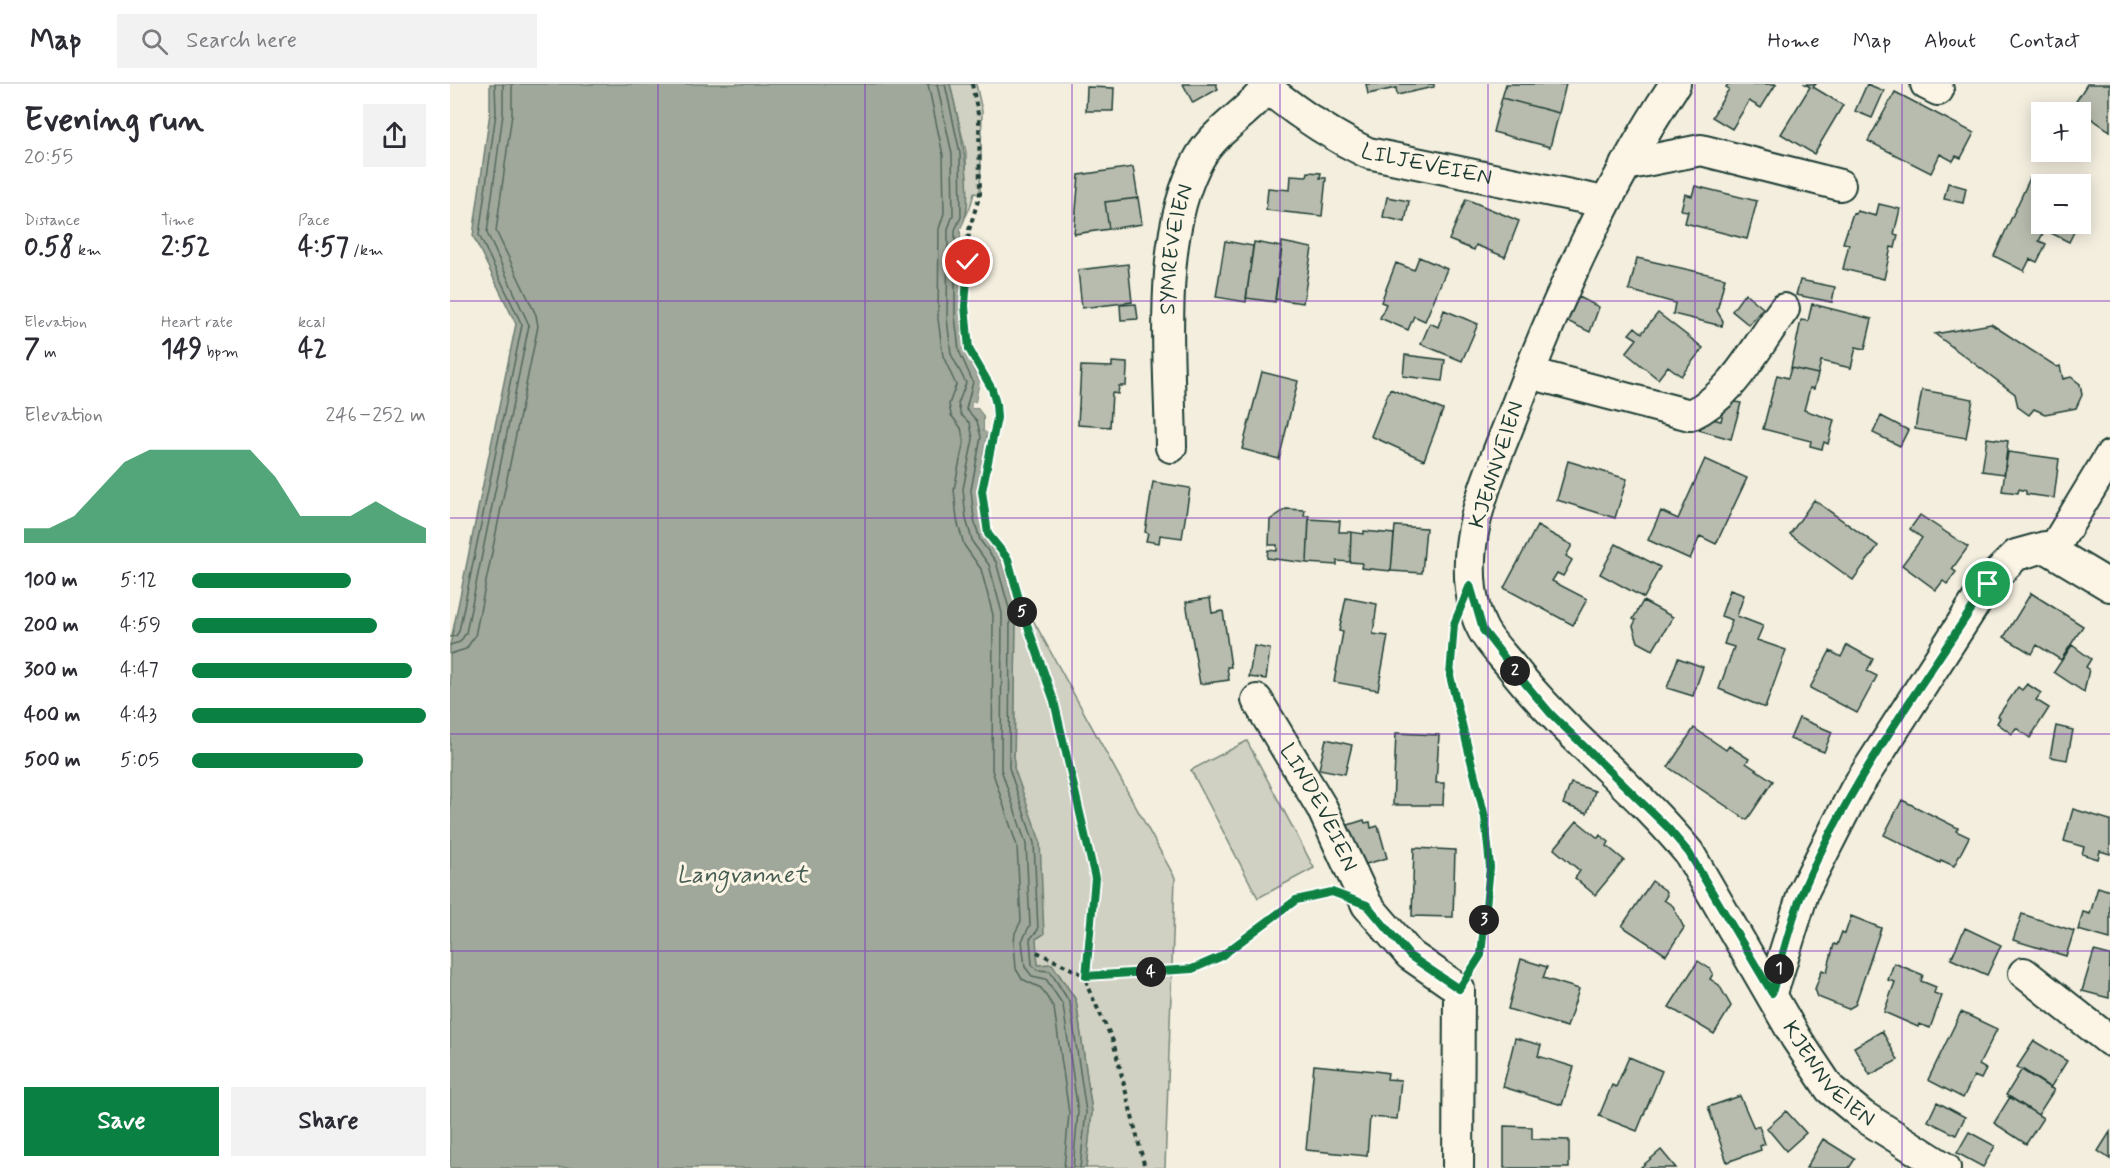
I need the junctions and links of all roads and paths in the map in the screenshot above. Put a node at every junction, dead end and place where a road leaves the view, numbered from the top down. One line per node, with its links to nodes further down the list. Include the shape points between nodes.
1 (972, 84): 18 (path, via 979,119 980,194 969,230 965,306 969,349 992,389 997,418 982,491 988,534 1008,559 1054,701 1095,878)
2 (1675, 84): 4 (street, KJENNVEIEN)
3 (1268, 86): 6 (street, LILJEVEIEN, via 1306,120 1368,153); 9 (street, SYMREVEIEN, via 1217,134 1200,157 1186,187 1174,236 1170,284)
4 (1625, 165): 5 (street, via 1701,150); 6 (street, KJENNVEIEN)
5 (1840, 185)
6 (1604, 202): 8 (street, KJENNVEIEN)
7 (1784, 309): 8 (street, via 1726,389 1706,408 1690,415)
8 (1529, 373): 20 (street, KJENNVEIEN, via 1485,488 1471,545 1470,585 1483,630 1551,714 1689,853)
9 (1170, 447)
10 (2110, 456): 11 (street)
11 (2053, 550): 12 (street); 20 (street, via 2045,547 2016,555 1988,584 1873,762 1834,828 1804,890)
12 (2110, 586)
13 (1453, 634): 19 (path, via 1450,676 1485,817 1490,867 1481,955)
14 (1257, 700): 15 (street, LINDEVEIEN, via 1322,808)
15 (1367, 905): 18 (path, via 1332,892 1296,900 1220,957 1192,969); 19 (street, LINDEVEIEN, via 1410,956)
16 (1037, 952): 18 (path)
17 (2024, 973): 21 (street)
18 (1086, 976): 22 (path, via 1113,1041)
19 (1459, 989): 23 (street)
20 (1772, 993): 24 (street, KJENNVEIEN, via 1830,1089 1872,1122)
21 (2110, 1041)
22 (1145, 1168)
23 (1458, 1168)
24 (1945, 1168)

